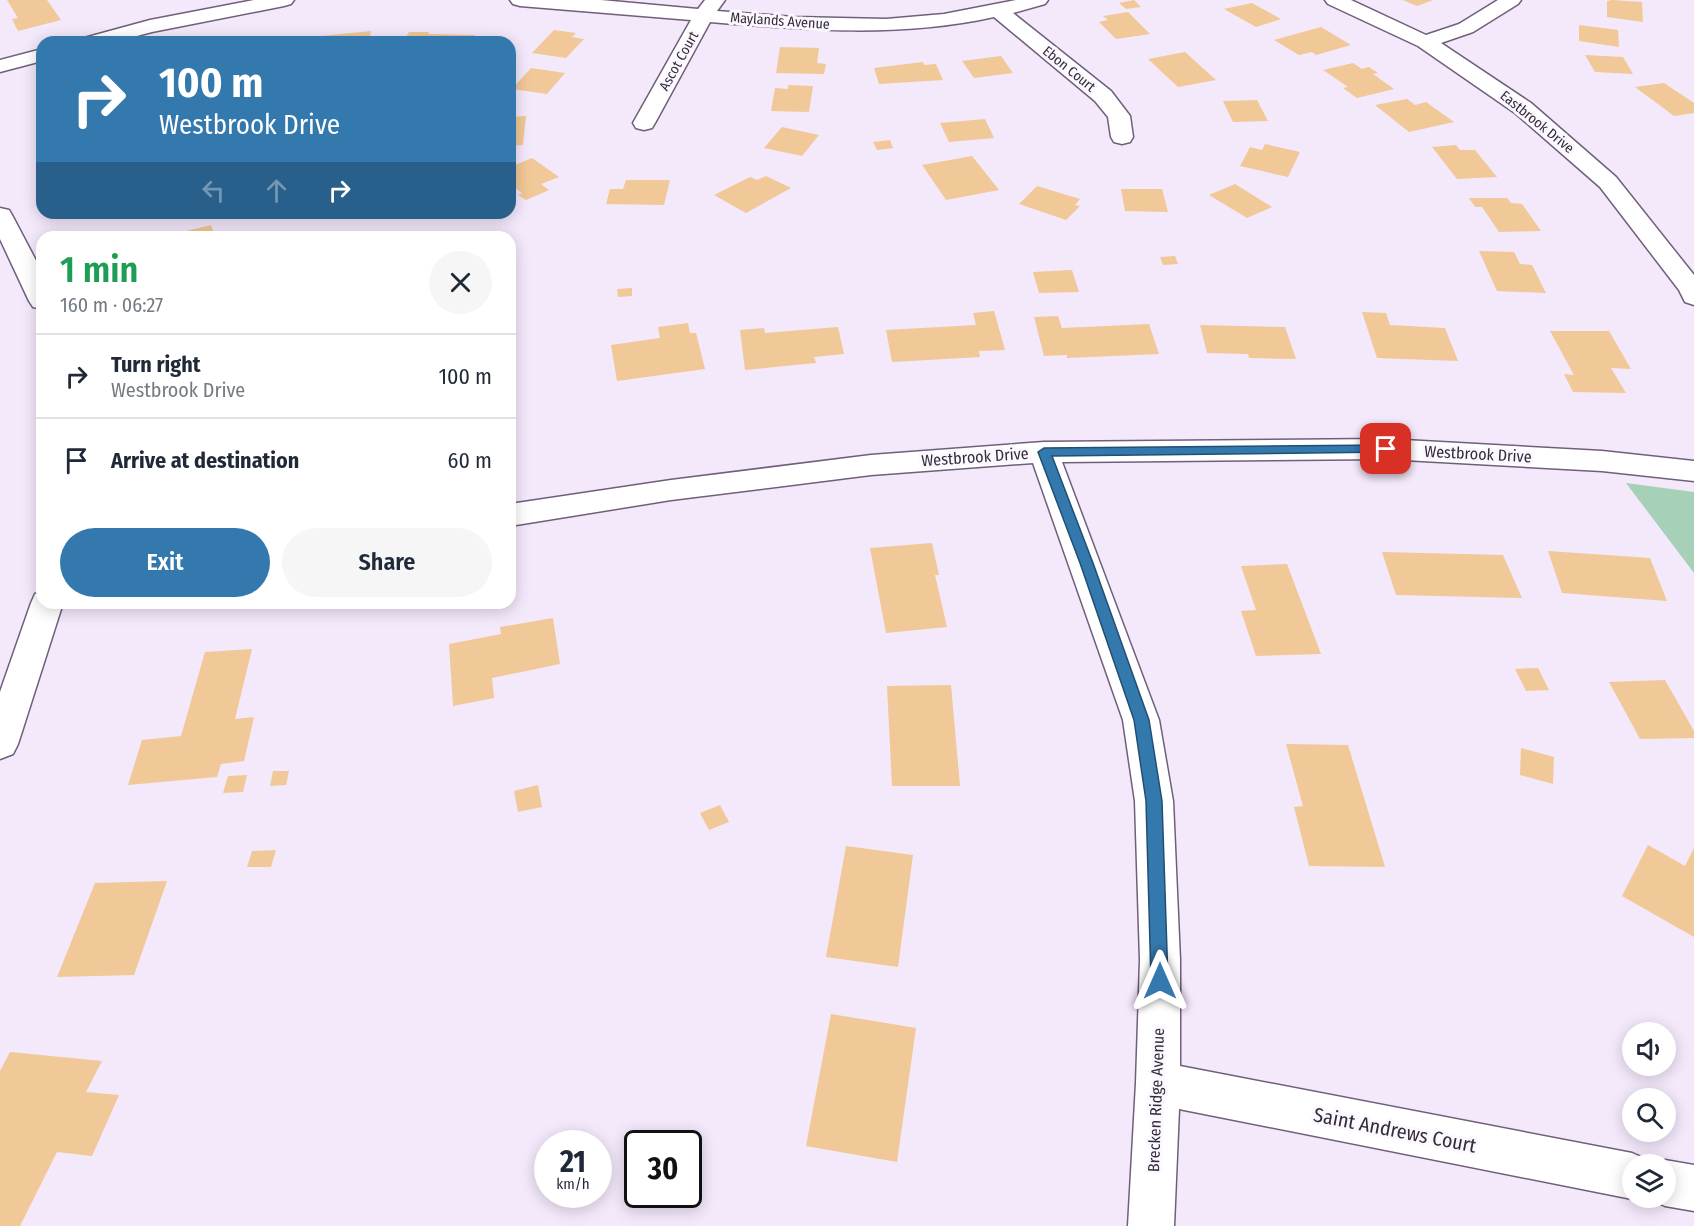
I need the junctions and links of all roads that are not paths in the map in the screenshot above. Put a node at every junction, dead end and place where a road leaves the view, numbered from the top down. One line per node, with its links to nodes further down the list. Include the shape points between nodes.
1 (284, 0): 8 (street)
2 (520, 0): 6 (street, Maylands Avenue)
3 (1038, 0): 7 (street, Maylands Avenue)
4 (1335, 0): 9 (street, Eastbrook Drive)
5 (1511, 0): 9 (street, via 1466,28)
6 (710, 8): 7 (street, Maylands Avenue, via 802,24 888,25); 12 (street, Ascot Court)
7 (999, 11): 13 (street, Ebon Court, via 1102,96 1119,116)
8 (113, 36)
9 (1425, 42): 16 (street, Eastbrook Drive, via 1523,108 1608,182 1692,289)
10 (36, 57): 11 (street)
11 (0, 66)
12 (644, 123)
13 (1122, 137)
14 (0, 216): 15 (street)
15 (36, 282)
16 (1694, 297)
17 (1044, 452): 18 (street, Westbrook Drive, via 1386,449 1602,461); 19 (street, Westbrook Drive, via 871,465); 22 (street, Brecken Ridge Avenue, via 1141,720 1154,801 1160,960)
18 (1694, 471)
19 (516, 514)
20 (45, 609): 21 (street)
21 (0, 744)
22 (1158, 1083): 23 (street, Saint Andrews Court); 26 (street, Brecken Ridge Avenue)
23 (1622, 1174)
24 (1676, 1185): 25 (street)
25 (1694, 1188)
26 (1151, 1226)

